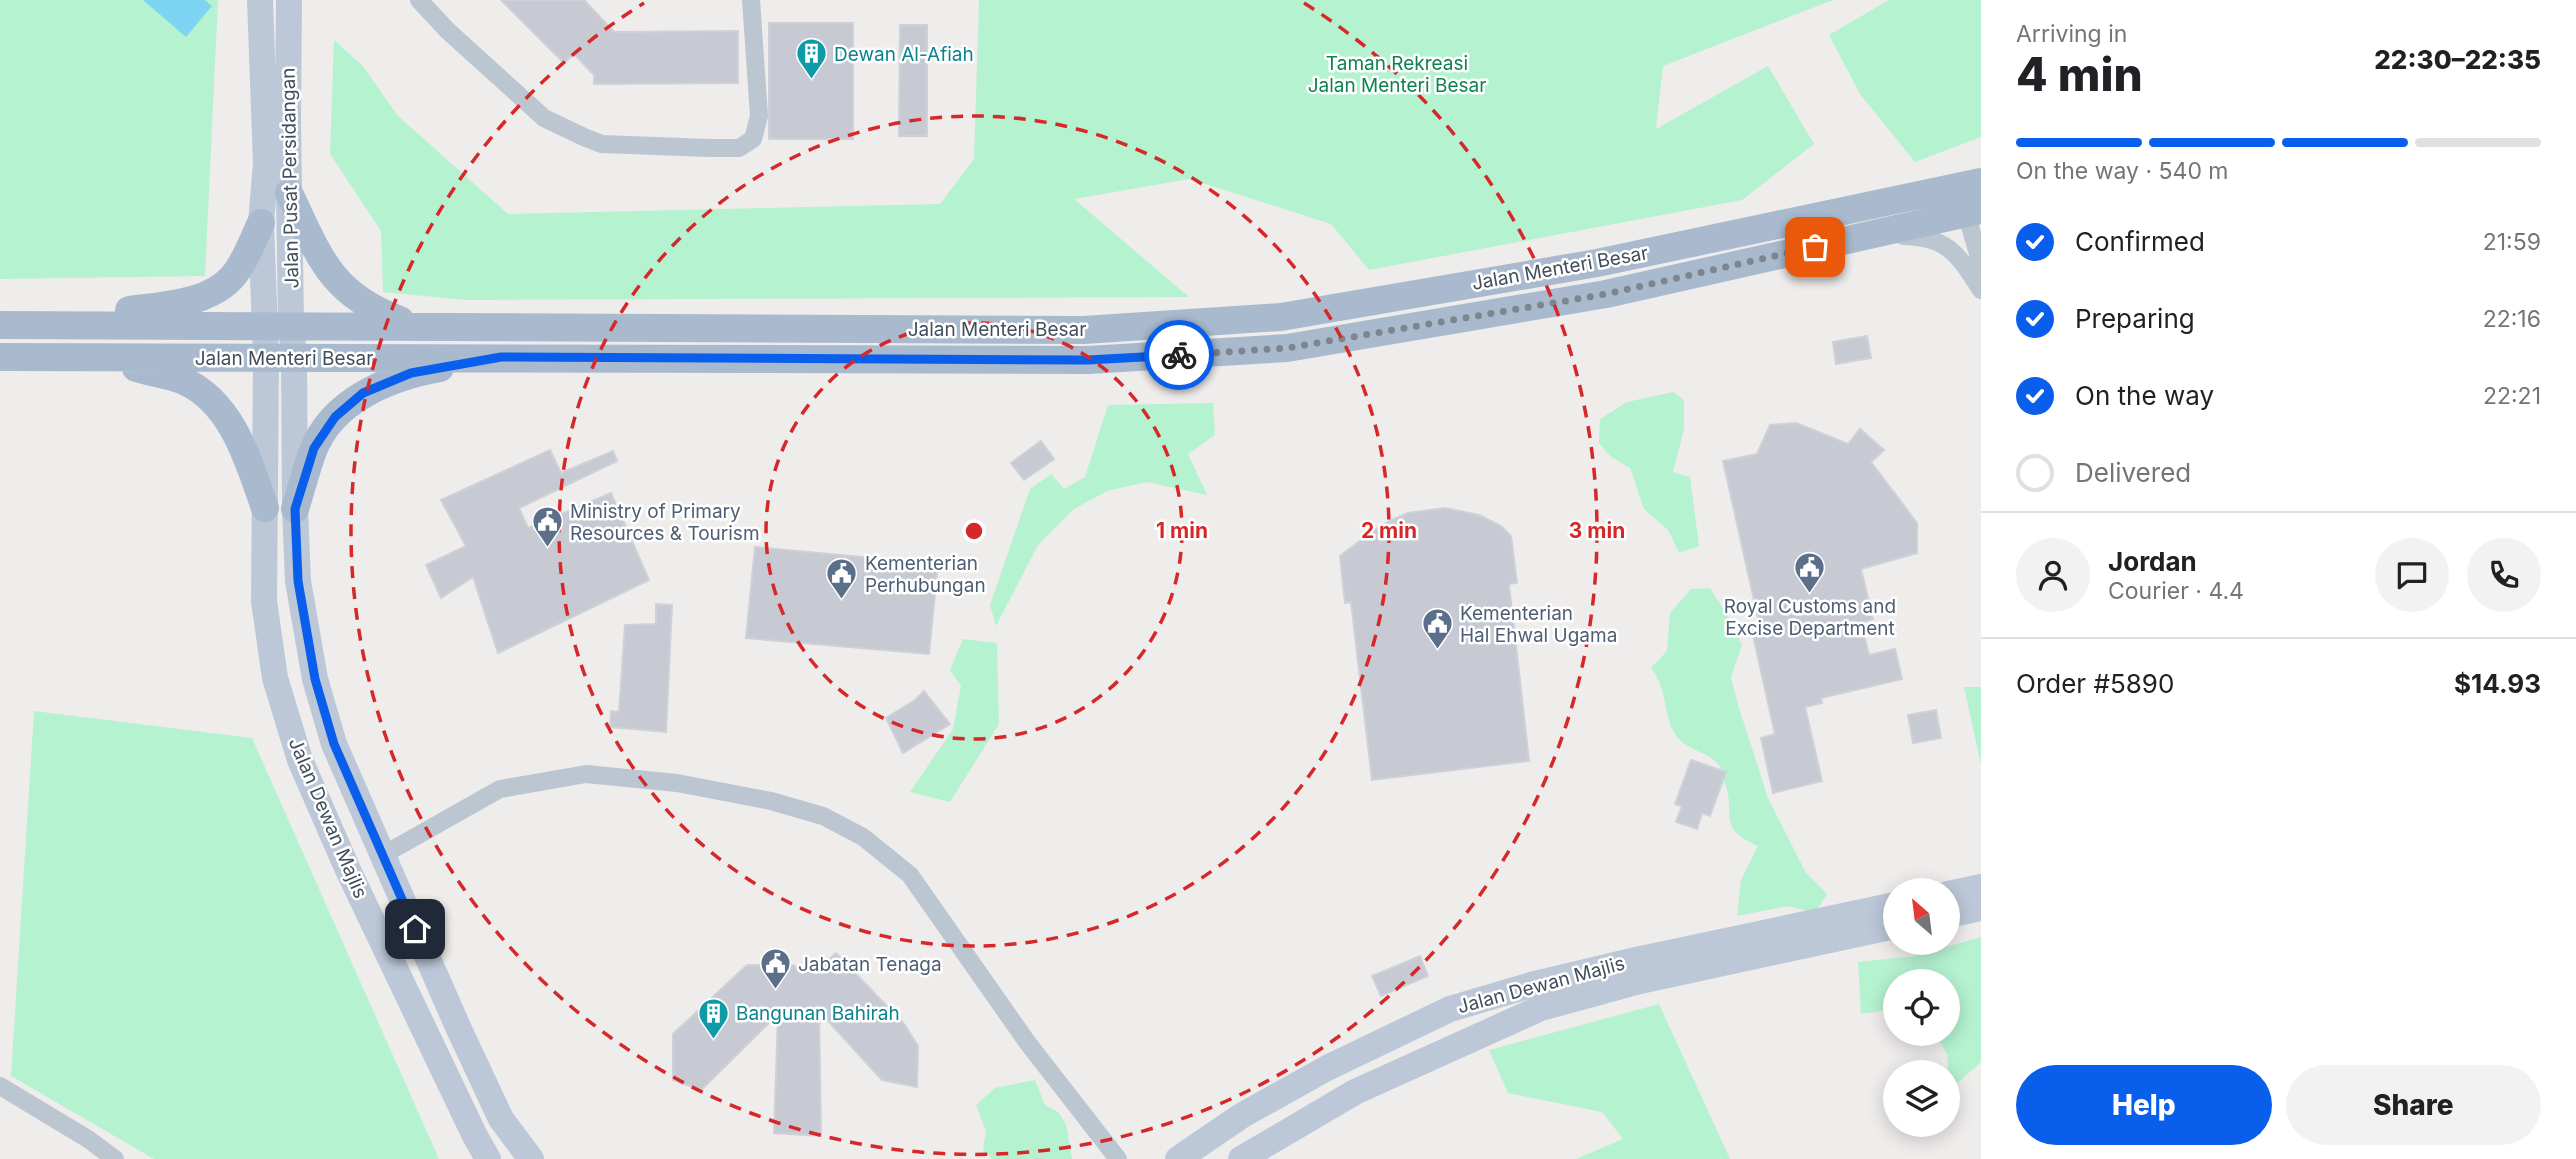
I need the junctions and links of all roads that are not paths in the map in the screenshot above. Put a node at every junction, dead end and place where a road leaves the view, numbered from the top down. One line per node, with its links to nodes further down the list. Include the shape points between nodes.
1 (260, 0): 9 (street, Jalan Pusat Persidangan, via 267,163)
2 (289, 0): 7 (street, Jalan Pusat Persidangan)
3 (419, 0): 4 (street, via 544,118 602,144 739,148 753,139 759,116)
4 (751, 0)
5 (1981, 181): 6 (main road, Jalan Menteri Besar)
6 (1949, 189): 8 (street); 16 (main road, Jalan Menteri Besar, via 1597,263 1281,317 1084,330)
7 (289, 193): 15 (street, Jalan Pusat Persidangan); 16 (main road, via 335,279 373,310)
8 (1974, 211): 10 (main road, Jalan Menteri Besar); 11 (street)
9 (261, 223): 14 (main road, via 238,271 188,302); 15 (street, Jalan Pusat Persidangan)
10 (1868, 235): 12 (street, via 1925,237 1946,246); 19 (main road, Jalan Menteri Besar, via 1606,294 1287,348 1088,360)
11 (1981, 264)
12 (1981, 290)
13 (0, 325): 14 (main road, Jalan Menteri Besar)
14 (36, 325): 15 (main road, Jalan Menteri Besar)
15 (278, 325): 16 (main road, Jalan Menteri Besar); 17 (street, Jalan Pusat Persidangan); 21 (street, Jalan Dewan Majlis)
16 (417, 326)
17 (294, 356): 19 (main road, Jalan Menteri Besar); 21 (main road, Jalan Menteri Besar); 23 (street, Jalan Dewan Majlis)
18 (0, 357): 20 (main road, Jalan Menteri Besar)
19 (501, 357): 23 (main road, via 411,373 363,393 335,417 314,448)
20 (105, 358): 21 (main road, Jalan Menteri Besar); 22 (main road, via 185,382 209,399 228,421 245,453)
21 (266, 359): 22 (street, Jalan Dewan Majlis)
22 (265, 508): 34 (street, Jalan Dewan Majlis, via 264,601 275,678 300,760)
23 (295, 509): 24 (street, Jalan Dewan Majlis, via 298,581 315,679 334,744)
24 (383, 855): 32 (street, Jalan Dewan Majlis); 35 (street, via 500,789 586,774 677,783 823,816 863,837 911,875 1027,1042)
25 (1981, 887): 26 (street)
26 (1960, 891)
27 (1883, 908): 36 (street, Jalan Dewan Majlis, via 1636,960 1450,1009 1327,1068 1241,1116)
28 (1981, 908): 29 (street)
29 (1960, 912)
30 (1883, 929): 37 (street, Jalan Dewan Majlis, via 1640,981 1541,1008 1355,1092)
31 (0, 1086): 33 (street)
32 (516, 1155)
33 (115, 1159)
34 (488, 1159)
35 (1118, 1159)
36 (1178, 1159)
37 (1241, 1159)

